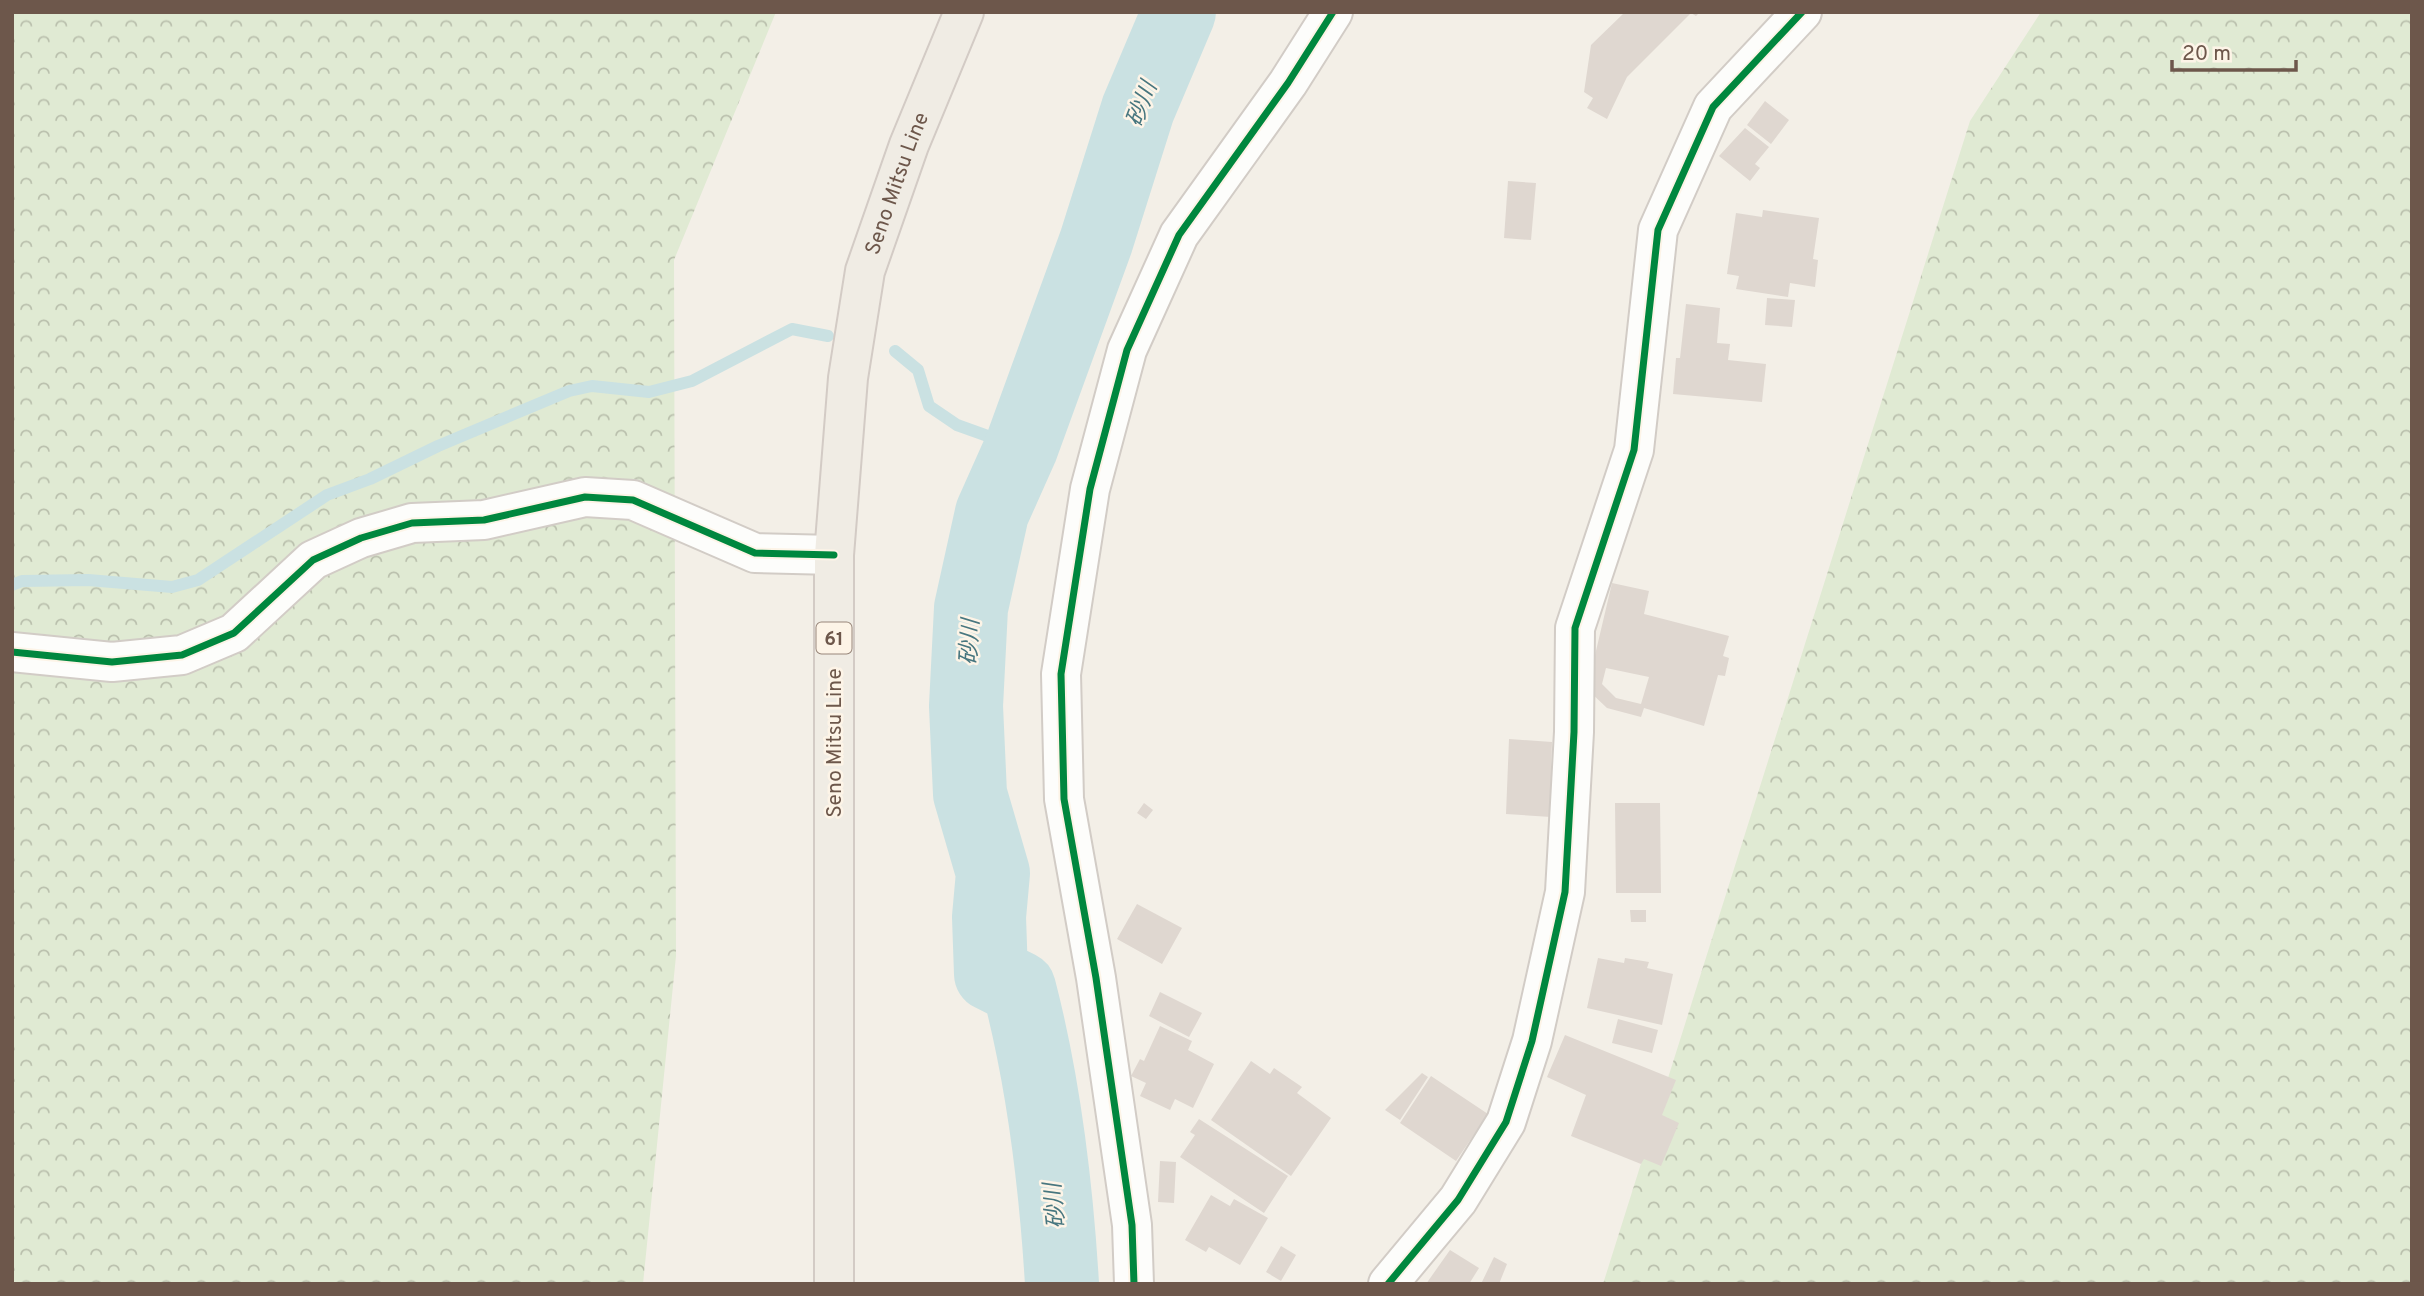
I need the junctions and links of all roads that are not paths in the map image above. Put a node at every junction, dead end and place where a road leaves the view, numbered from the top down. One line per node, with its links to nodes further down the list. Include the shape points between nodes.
1 (964, 12): 4 (main road, Seno Mitsu Line / 61, via 909,145 865,271 848,378)
2 (1333, 12): 7 (street, via 1179,235 1127,350 1085,515 1061,674 1064,799 1132,1225)
3 (1802, 12): 8 (street, via 1713,107 1658,230 1634,450 1575,628 1564,892 1532,1041 1506,1122 1458,1200)
4 (834, 555): 5 (street, via 755,552 633,500 585,498 484,520 412,523 361,538 313,560 234,633 182,655 112,662); 6 (main road, Seno Mitsu Line / 61)
5 (12, 652)
6 (834, 1284)
7 (1134, 1284)
8 (1388, 1284)

